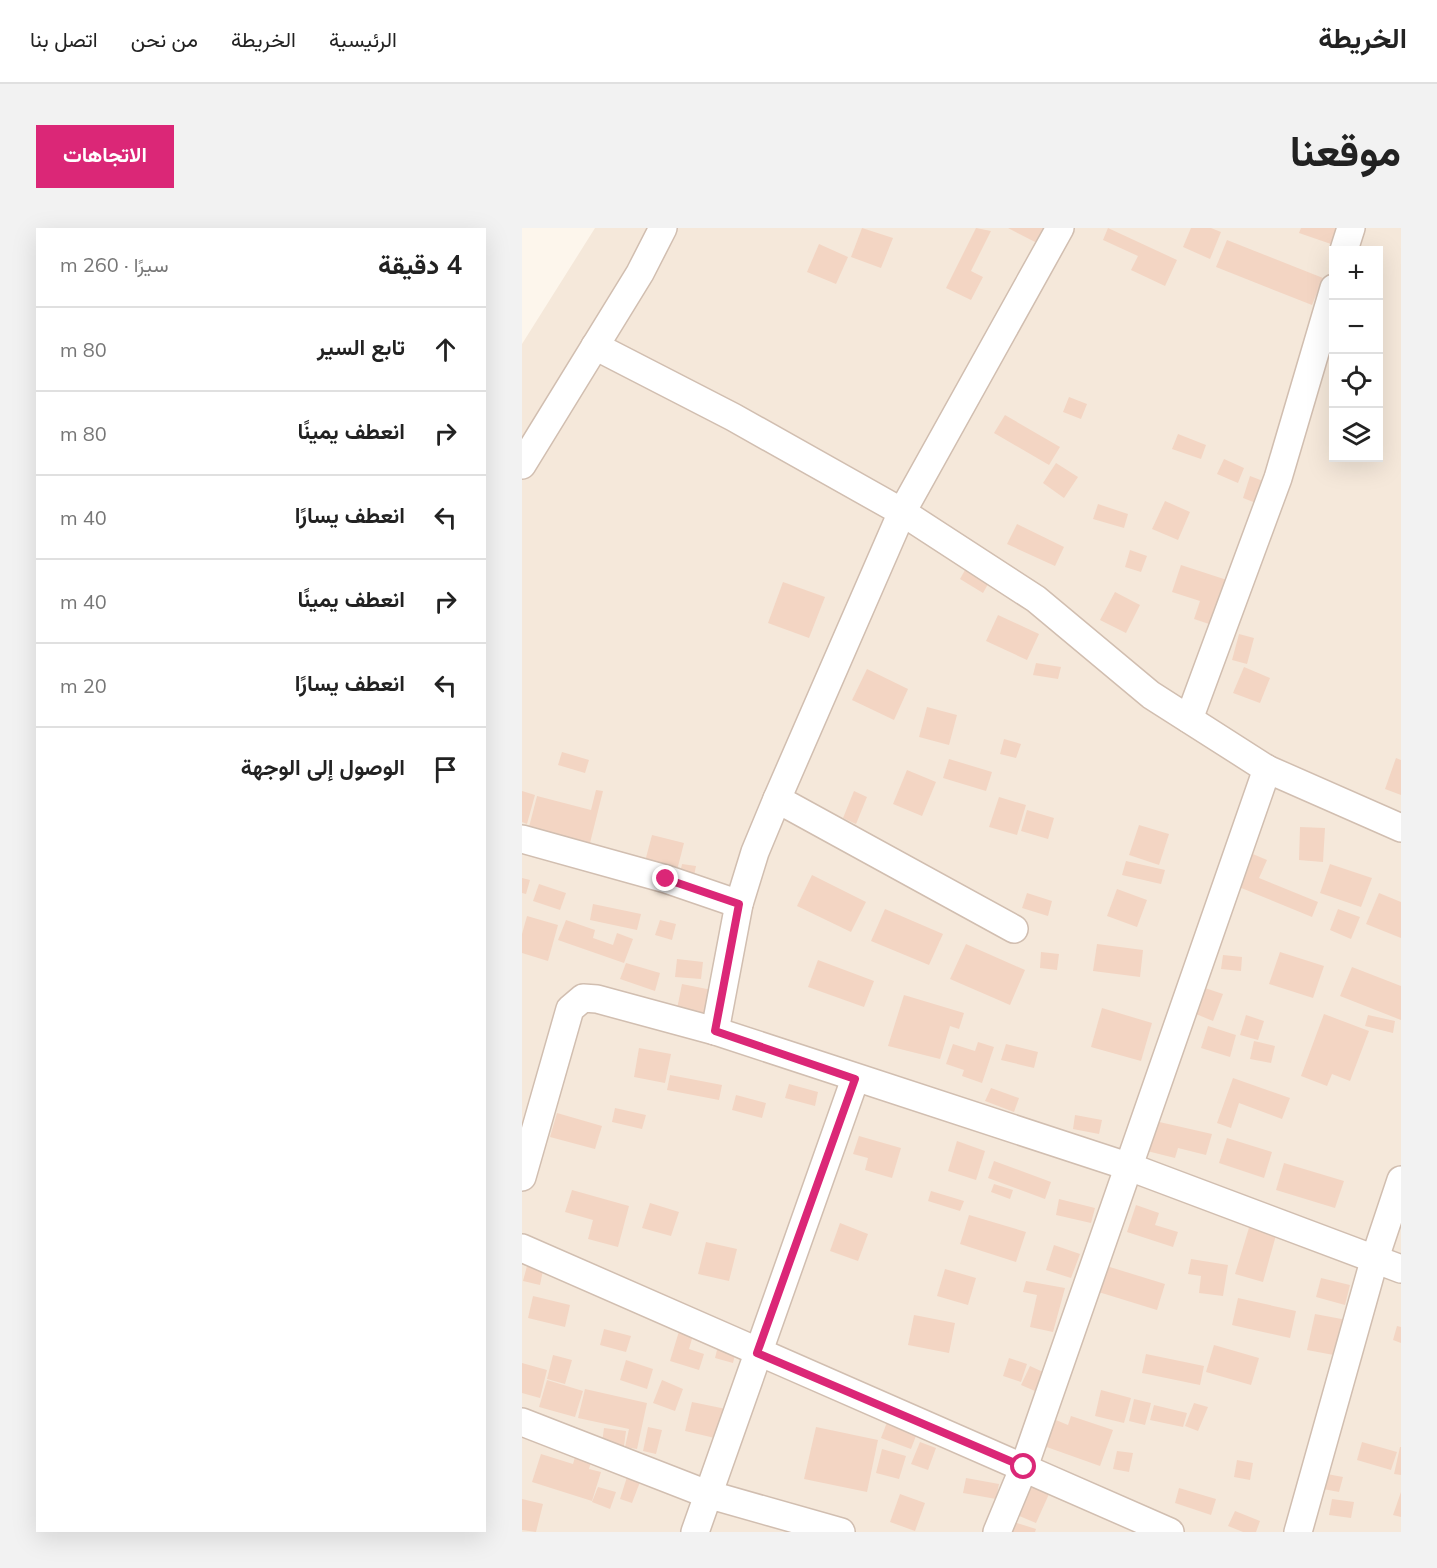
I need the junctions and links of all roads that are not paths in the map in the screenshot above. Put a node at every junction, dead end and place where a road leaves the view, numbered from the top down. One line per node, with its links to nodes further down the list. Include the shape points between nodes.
1 (663, 228): 6 (street)
2 (1060, 228): 8 (street)
3 (1351, 228): 4 (street)
4 (1345, 246)
5 (1330, 300): 9 (street, via 1278,478)
6 (596, 346): 7 (street); 8 (street)
7 (522, 465)
8 (902, 512): 9 (street, via 1036,599 1151,695); 11 (street)
9 (1189, 719): 10 (street)
10 (1267, 769): 12 (street); 18 (street)
11 (777, 799): 14 (street); 15 (street)
12 (1401, 828)
13 (522, 839): 14 (street, via 666,879)
14 (739, 904): 16 (street)
15 (1014, 929)
16 (715, 1031): 17 (street); 19 (street, via 583,998 570,1009)
17 (855, 1079): 18 (street); 24 (street)
18 (1127, 1166): 22 (street); 26 (street)
19 (522, 1177)
20 (1401, 1180): 22 (street)
21 (522, 1248): 24 (street)
22 (1374, 1261): 23 (street); 32 (street)
23 (1401, 1269)
24 (757, 1353): 26 (street); 27 (street)
25 (522, 1422): 27 (street)
26 (1024, 1467): 30 (street); 31 (street)
27 (707, 1494): 28 (street); 29 (street)
28 (695, 1532)
29 (842, 1532)
30 (997, 1532)
31 (1170, 1532)
32 (1298, 1532)

